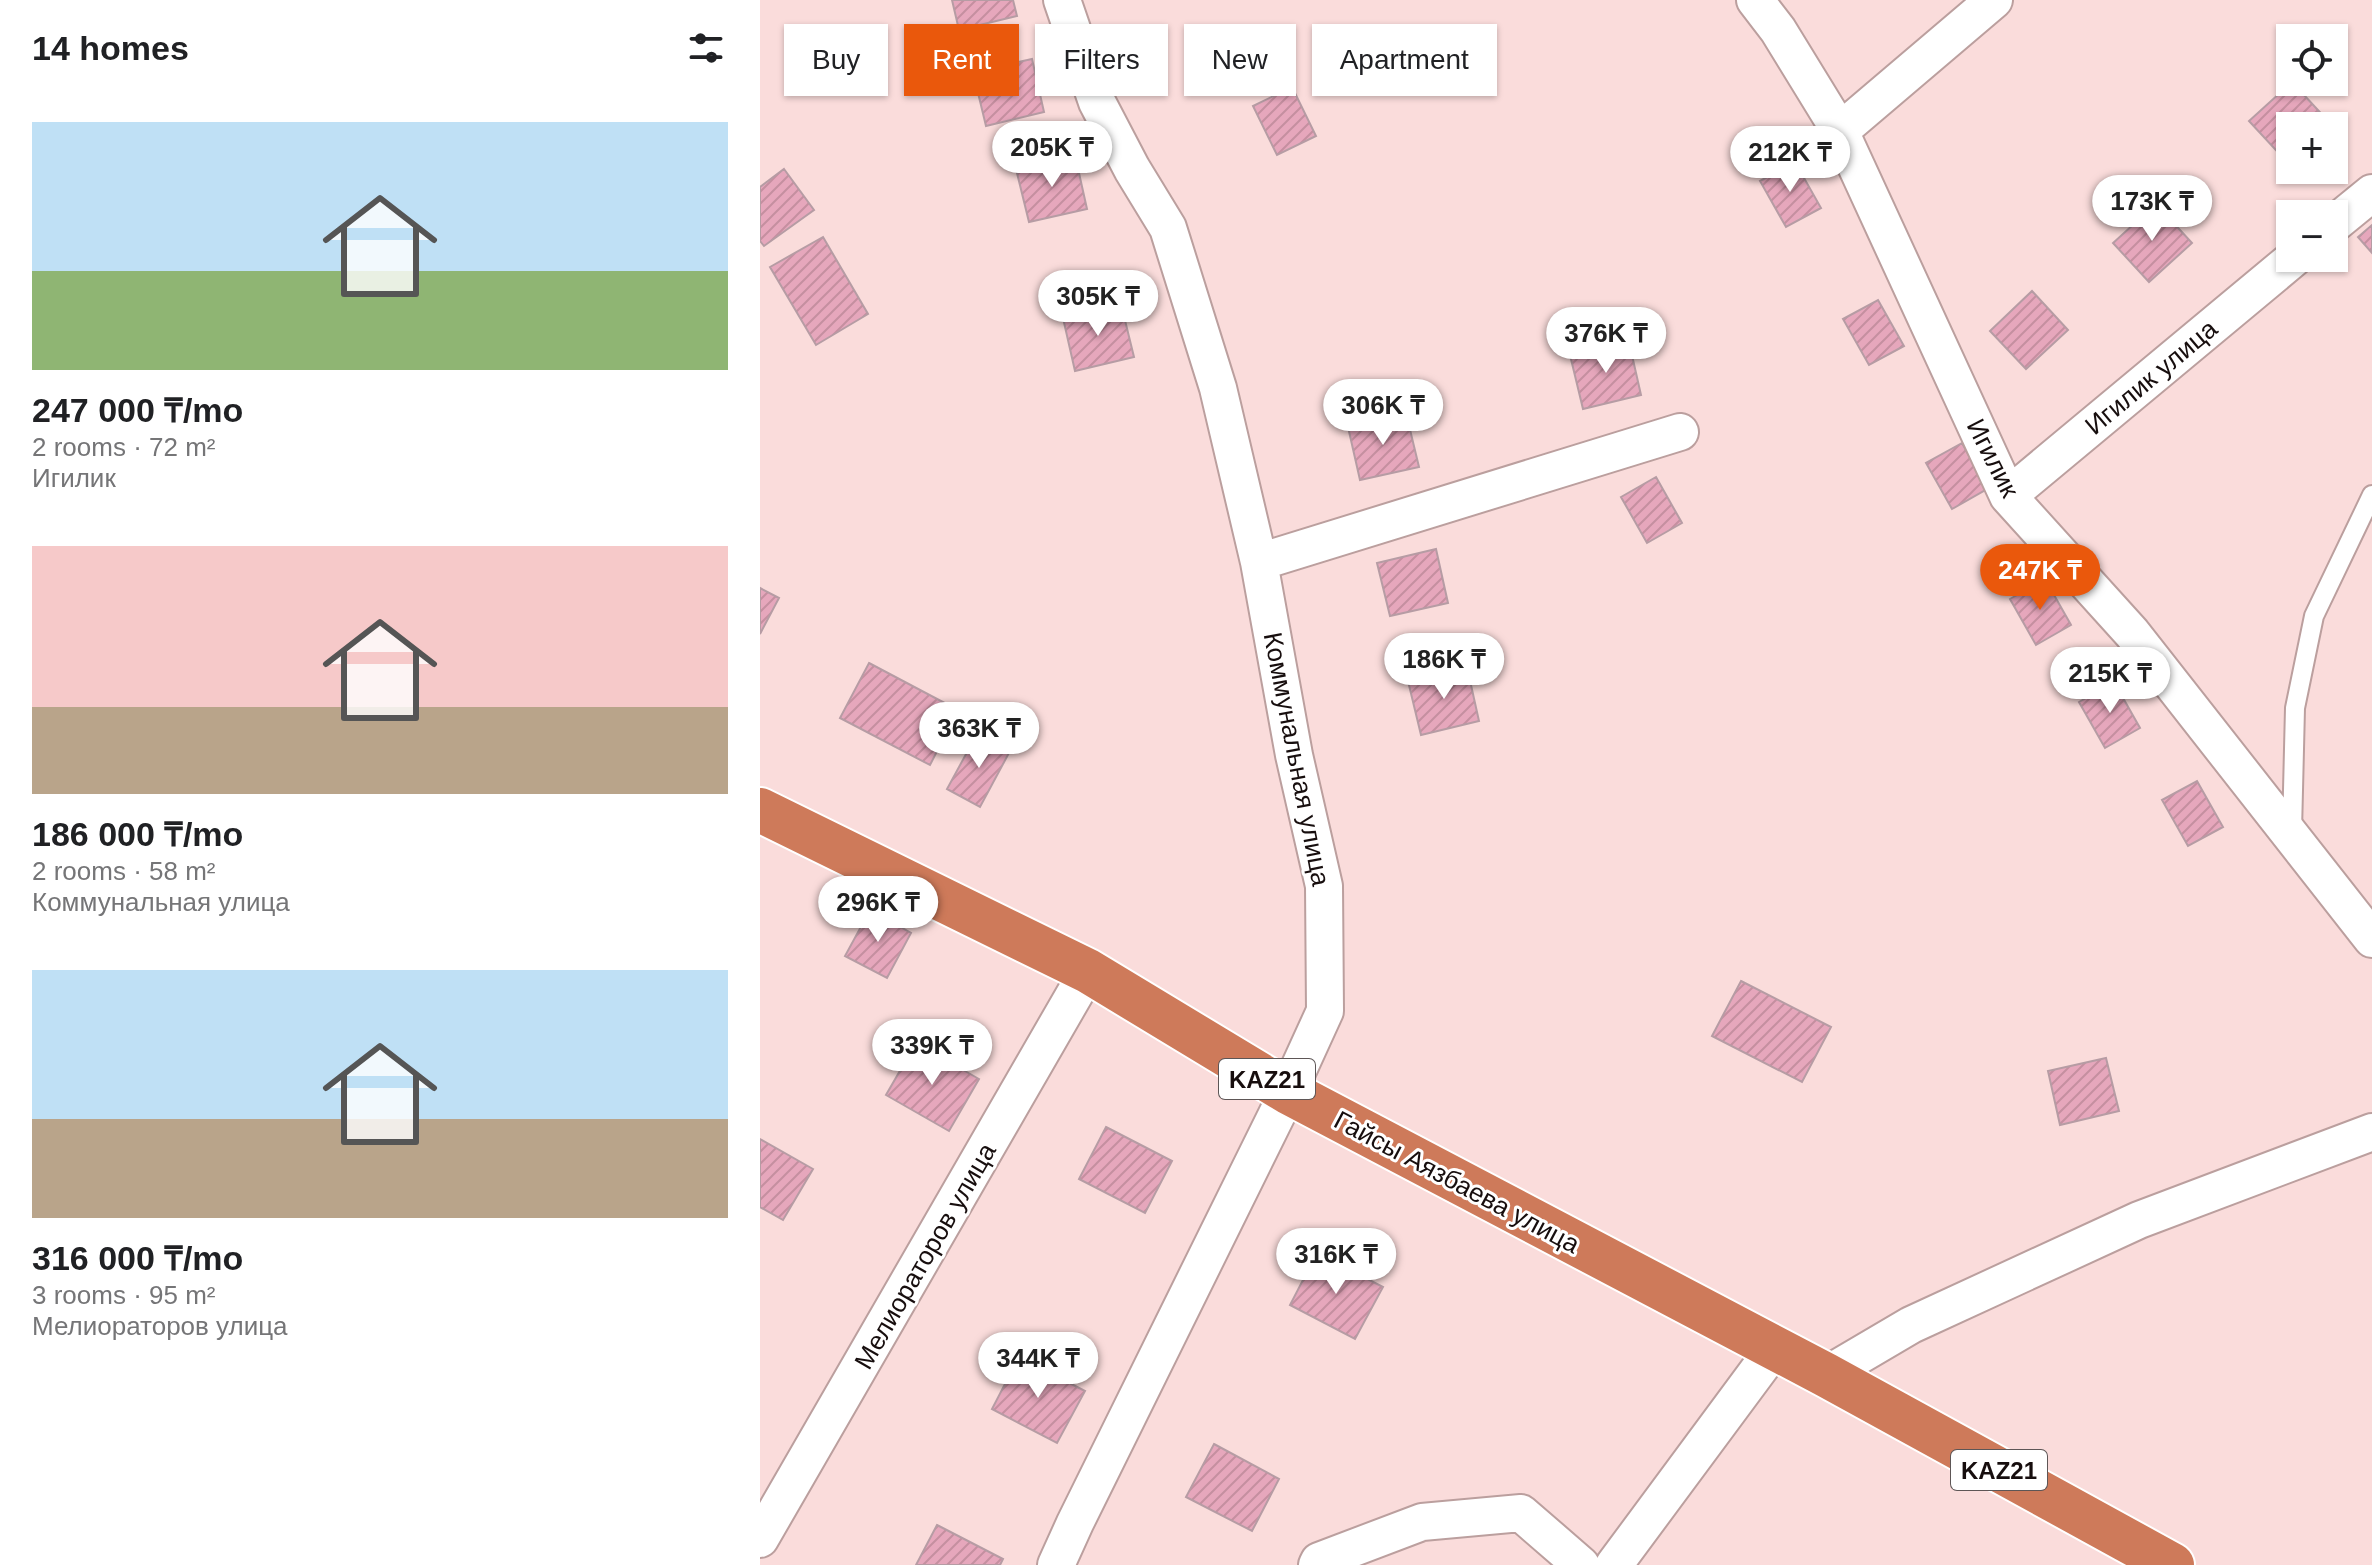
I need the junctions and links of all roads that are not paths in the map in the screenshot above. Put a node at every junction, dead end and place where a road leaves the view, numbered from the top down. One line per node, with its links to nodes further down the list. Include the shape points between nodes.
1 (1062, 0): 11 (street, Коммунальная улица, via 1097,102 1168,228 1218,388)
2 (1755, 0): 4 (street, Игилик)
3 (1994, 0): 4 (street)
4 (1840, 131): 10 (street, Игилик)
5 (2372, 193): 6 (street)
6 (2348, 213)
7 (2277, 272): 10 (street, Игилик улица)
8 (1680, 432): 11 (street)
9 (2372, 495): 13 (lane, via 2314,616 2295,708)
10 (2008, 496): 13 (street, Игилик, via 2132,633)
11 (1259, 562): 16 (street, Коммунальная улица, via 1324,886 1325,1011)
12 (760, 810): 15 (highway, Гайсы Аязбаева улица / KAZ21)
13 (2292, 838): 14 (street, Игилик)
14 (2372, 939)
15 (1088, 971): 16 (highway, Гайсы Аязбаева улица / KAZ21); 20 (street, Мелиораторов улица)
16 (1288, 1092): 18 (highway, Гайсы Аязбаева улица / KAZ21); 21 (street)
17 (2372, 1132): 19 (street, via 2139,1220 1911,1325)
18 (1774, 1349): 19 (highway, KAZ21); 24 (street)
19 (1826, 1375): 25 (highway, KAZ21)
20 (760, 1539)
21 (1056, 1565)
22 (1317, 1565): 23 (street, via 1422,1522 1521,1513)
23 (1581, 1565)
24 (1614, 1565)
25 (2172, 1565)

